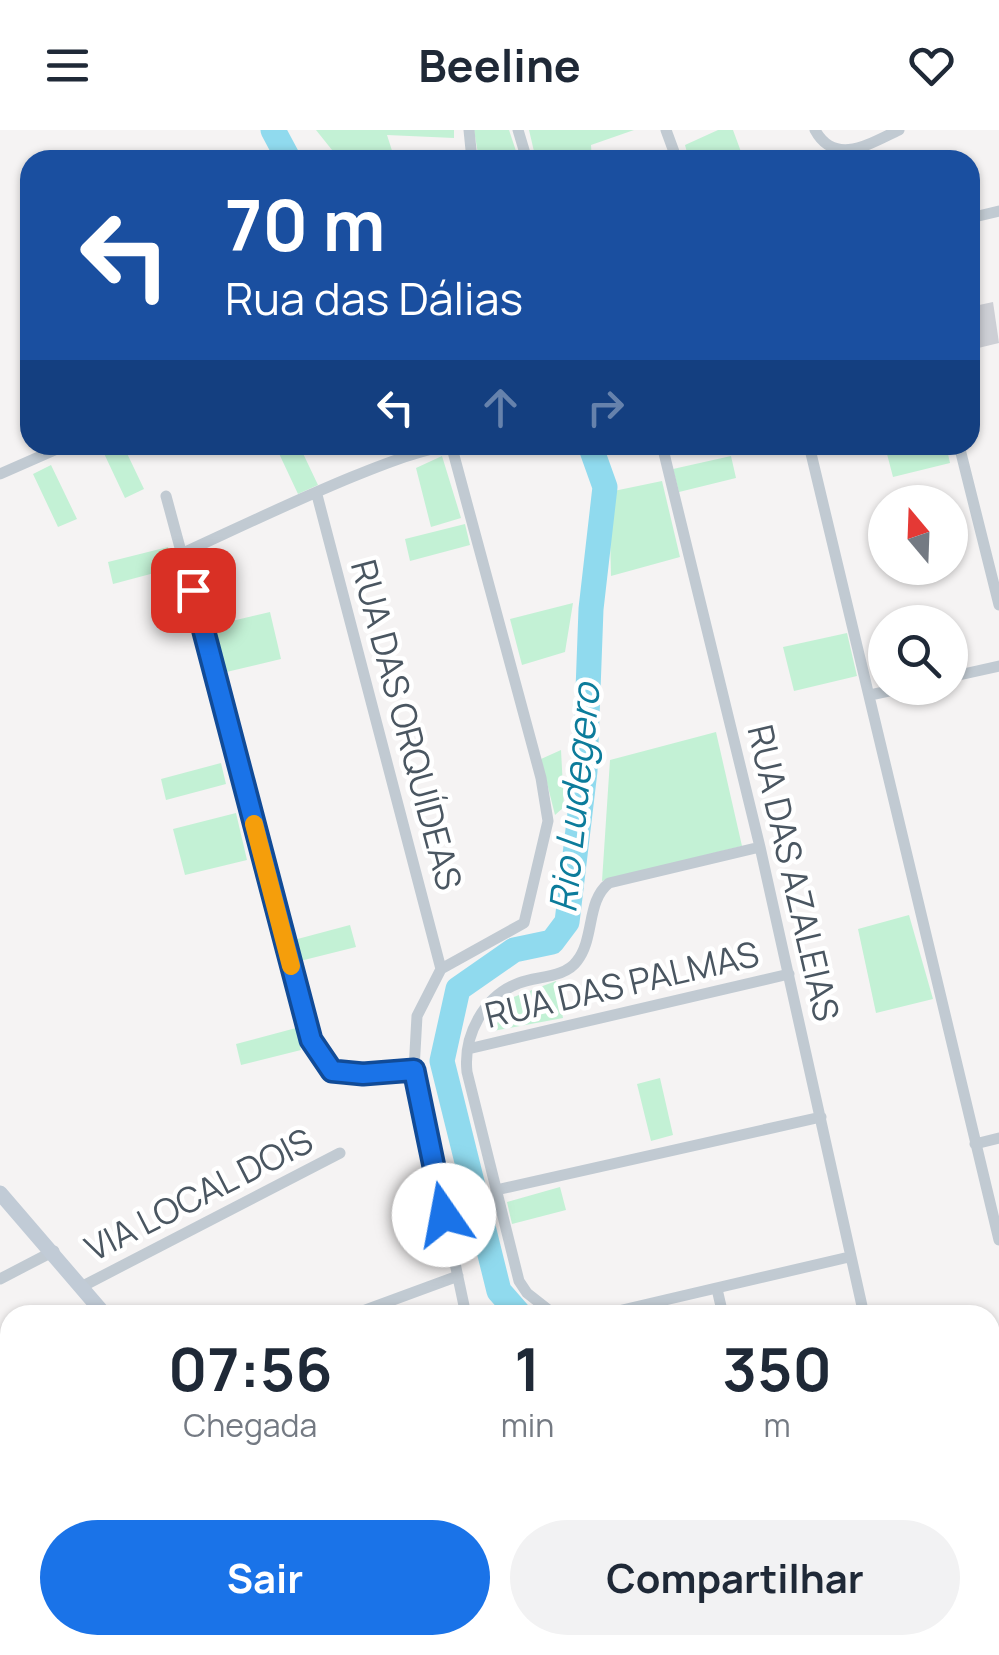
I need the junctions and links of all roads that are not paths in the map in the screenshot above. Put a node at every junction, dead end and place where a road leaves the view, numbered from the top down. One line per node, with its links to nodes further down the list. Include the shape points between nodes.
1 (816, 130): 2 (street, via 839,150)
2 (899, 130)
3 (43, 455): 9 (street)
4 (411, 455): 10 (street)
5 (454, 455): 19 (street, via 548,821 524,923)
6 (664, 455): 18 (street, RUA DAS AZALEIAS)
7 (811, 455): 16 (street)
8 (962, 455): 13 (street)
9 (0, 474)
10 (318, 495): 12 (street); 19 (street, RUA DAS ORQUÍDEAS)
11 (166, 496): 12 (street)
12 (183, 553): 22 (street, via 316,1054 342,1074)
13 (999, 606)
14 (999, 666): 15 (street)
15 (968, 673)
16 (868, 687)
17 (872, 705): 25 (street)
18 (760, 848): 20 (street, RUA DAS AZALEIAS); 21 (street, via 604,886 577,962 497,996 476,1021)
19 (441, 969): 22 (street, via 416,1016)
20 (789, 974): 21 (street, RUA DAS PALMAS); 23 (street, RUA DAS AZALEIAS)
21 (468, 1049): 27 (street, via 470,1088)
22 (414, 1070): 32 (street)
23 (821, 1117): 27 (street); 31 (street, RUA DAS AZALEIAS)
24 (999, 1138): 25 (street)
25 (976, 1144): 29 (street)
26 (340, 1153): 34 (street, VIA LOCAL DOIS)
27 (496, 1190): 39 (street, via 519,1280)
28 (0, 1193): 30 (main road)
29 (999, 1240)
30 (54, 1251): 33 (street); 34 (main road)
31 (849, 1257): 35 (street); 42 (street, RUA DAS AZALEIAS)
32 (458, 1276): 37 (street); 38 (street)
33 (0, 1279)
34 (83, 1286): 36 (main road)
35 (717, 1289): 40 (street); 41 (street)
36 (97, 1305)
37 (379, 1305)
38 (464, 1305)
39 (542, 1305)
40 (646, 1305)
41 (721, 1305)
42 (861, 1305)

